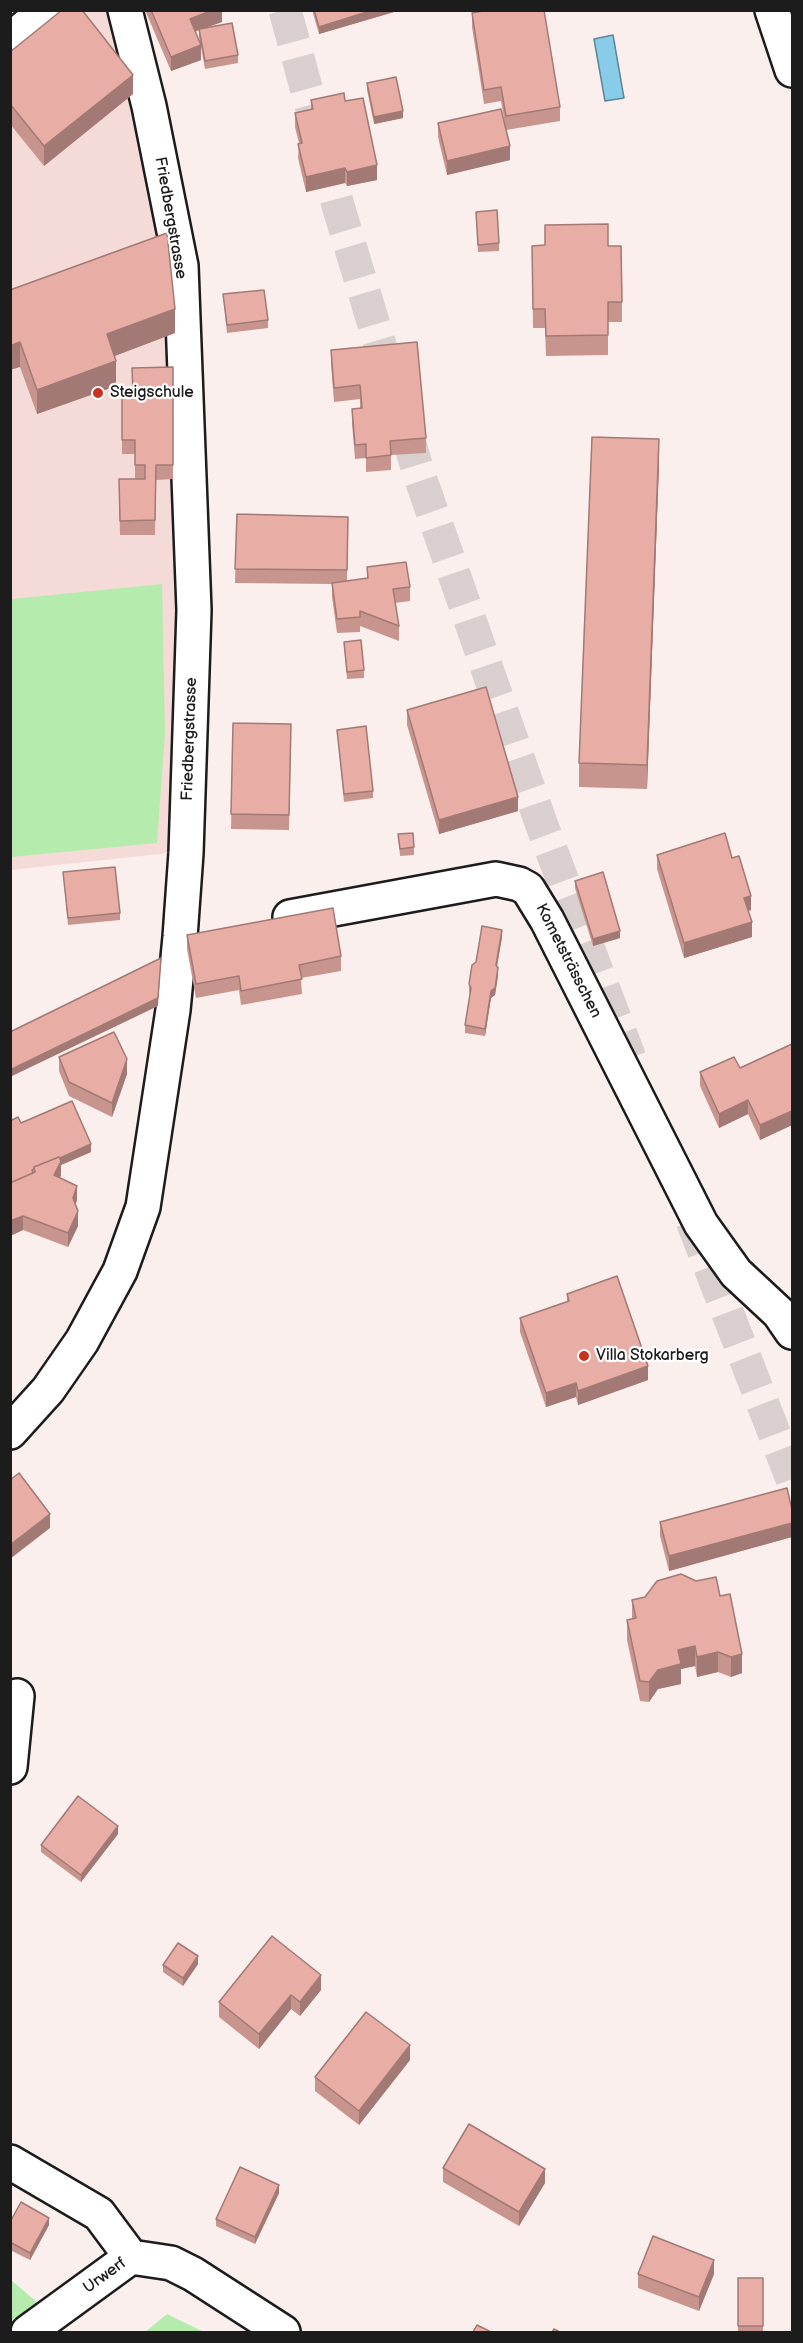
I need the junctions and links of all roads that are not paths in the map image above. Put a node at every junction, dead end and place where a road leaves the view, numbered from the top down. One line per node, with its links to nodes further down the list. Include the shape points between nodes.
1 (46, 10): 4 (street)
2 (125, 10): 8 (street, Friedbergstrasse, via 181,266 194,610)
3 (772, 10): 5 (street)
4 (10, 40)
5 (792, 70)
6 (262, 922): 9 (street, Kometsträsschen, via 496,879 528,889 701,1224 736,1273 779,1313)
7 (215, 931): 8 (street)
8 (180, 938): 10 (street, Friedbergstrasse, via 143,1207 120,1271 82,1341 48,1390)
9 (792, 1332)
10 (10, 1432)
11 (17, 1696): 12 (street)
12 (10, 1767)
13 (10, 2162): 14 (street, via 99,2214)
14 (131, 2257): 15 (street, Urwerf); 16 (street, Urwerf, via 171,2263 194,2274)
15 (28, 2332)
16 (283, 2332)

